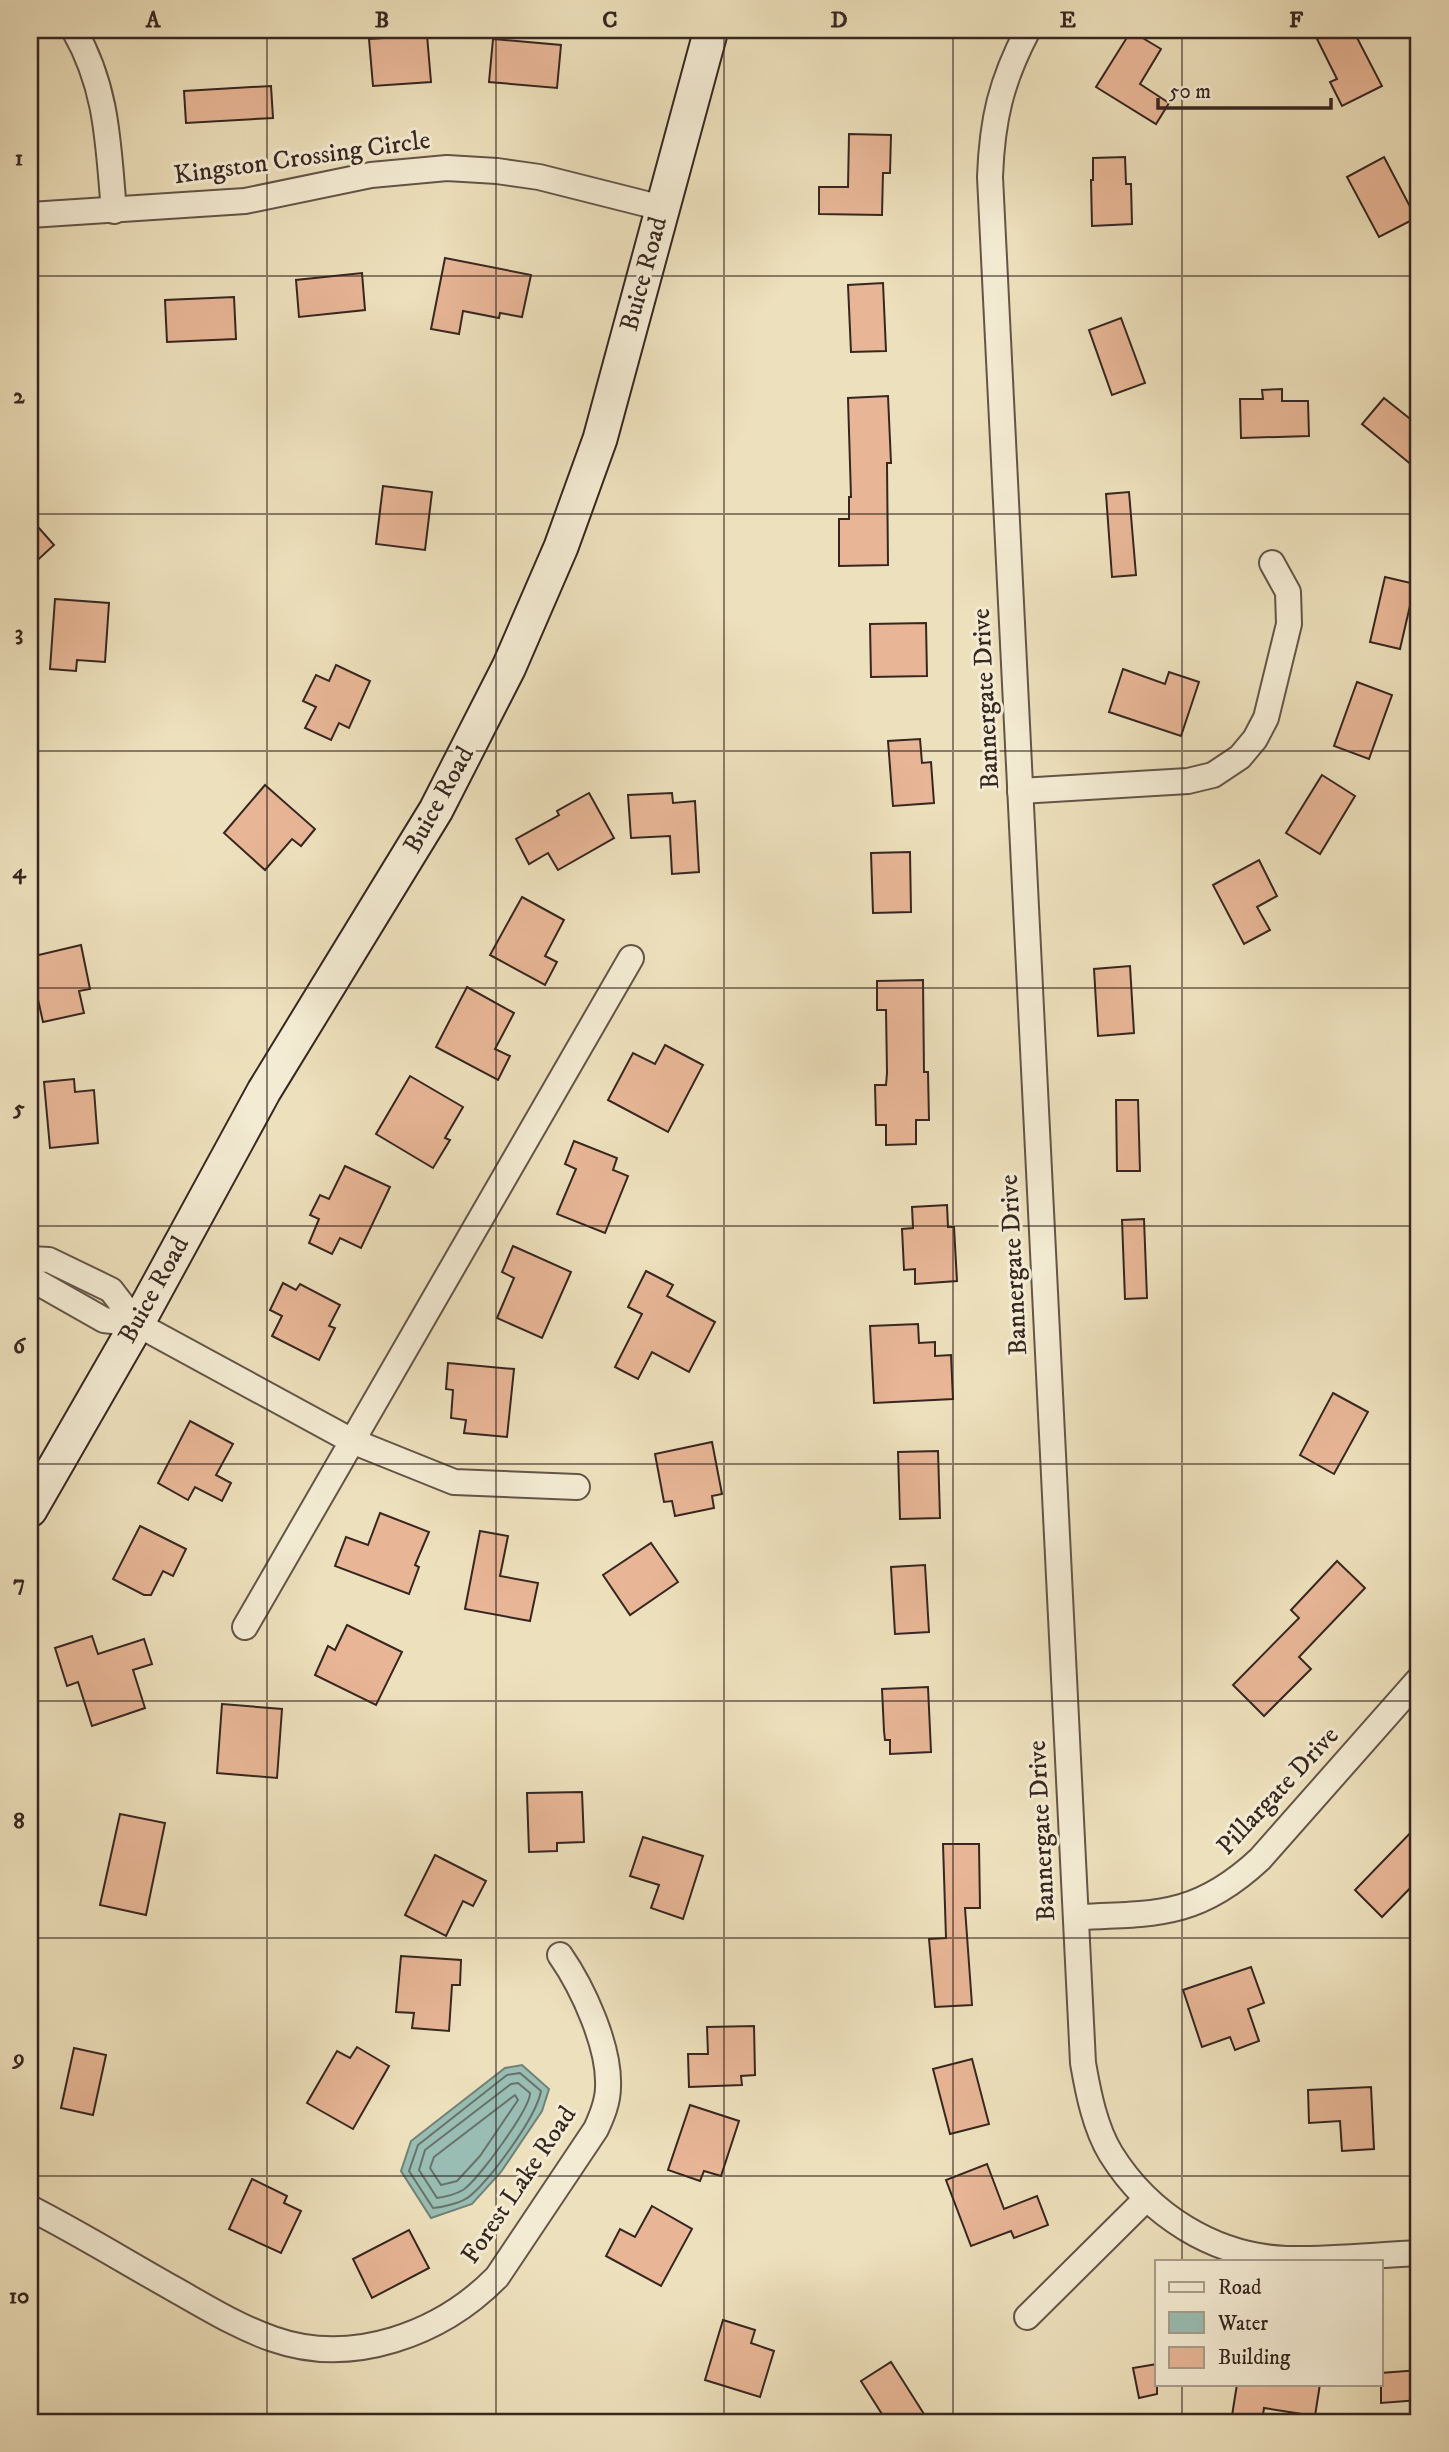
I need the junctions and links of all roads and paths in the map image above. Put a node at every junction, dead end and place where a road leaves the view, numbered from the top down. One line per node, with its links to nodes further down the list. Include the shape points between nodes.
1 (74, 30): 5 (street, via 106,114)
2 (711, 30): 4 (street, Buice Road)
3 (1028, 30): 8 (street, Bannergate Drive, via 1001,89 989,177)
4 (662, 208): 5 (street, Kingston Crossing Circle, via 539,177 447,168 371,175 245,201); 12 (street, Buice Road, via 600,439 561,547 509,667 436,810 264,1091)
5 (114, 211): 6 (street, Kingston Crossing Circle)
6 (30, 215)
7 (1272, 563): 8 (street, via 1288,592 1289,624 1266,718 1240,757 1213,775 1188,781)
8 (1020, 792): 18 (street, Bannergate Drive)
9 (631, 958): 13 (street)
10 (30, 1259): 12 (street, via 49,1260 111,1290)
11 (30, 1278): 12 (street, via 104,1320)
12 (136, 1324): 13 (street); 15 (street, Buice Road)
13 (352, 1441): 14 (street, via 454,1482); 16 (street)
14 (578, 1488)
15 (30, 1510)
16 (245, 1627)
17 (1419, 1679): 18 (street, Pillargate Drive, via 1240,1878 1204,1900 1171,1911)
18 (1076, 1917): 20 (street, Bannergate Drive, via 1089,2099 1110,2152)
19 (560, 1955): 21 (street, Forest Lake Road, via 589,2008 607,2066 604,2111 497,2277 477,2298 448,2317 402,2338 368,2347 305,2347 274,2340 213,2312)
20 (1146, 2199): 22 (street, Bannergate Drive, via 1177,2224 1212,2243 1250,2255 1286,2259); 23 (street)
21 (30, 2208)
22 (1419, 2253)
23 (1027, 2317)

